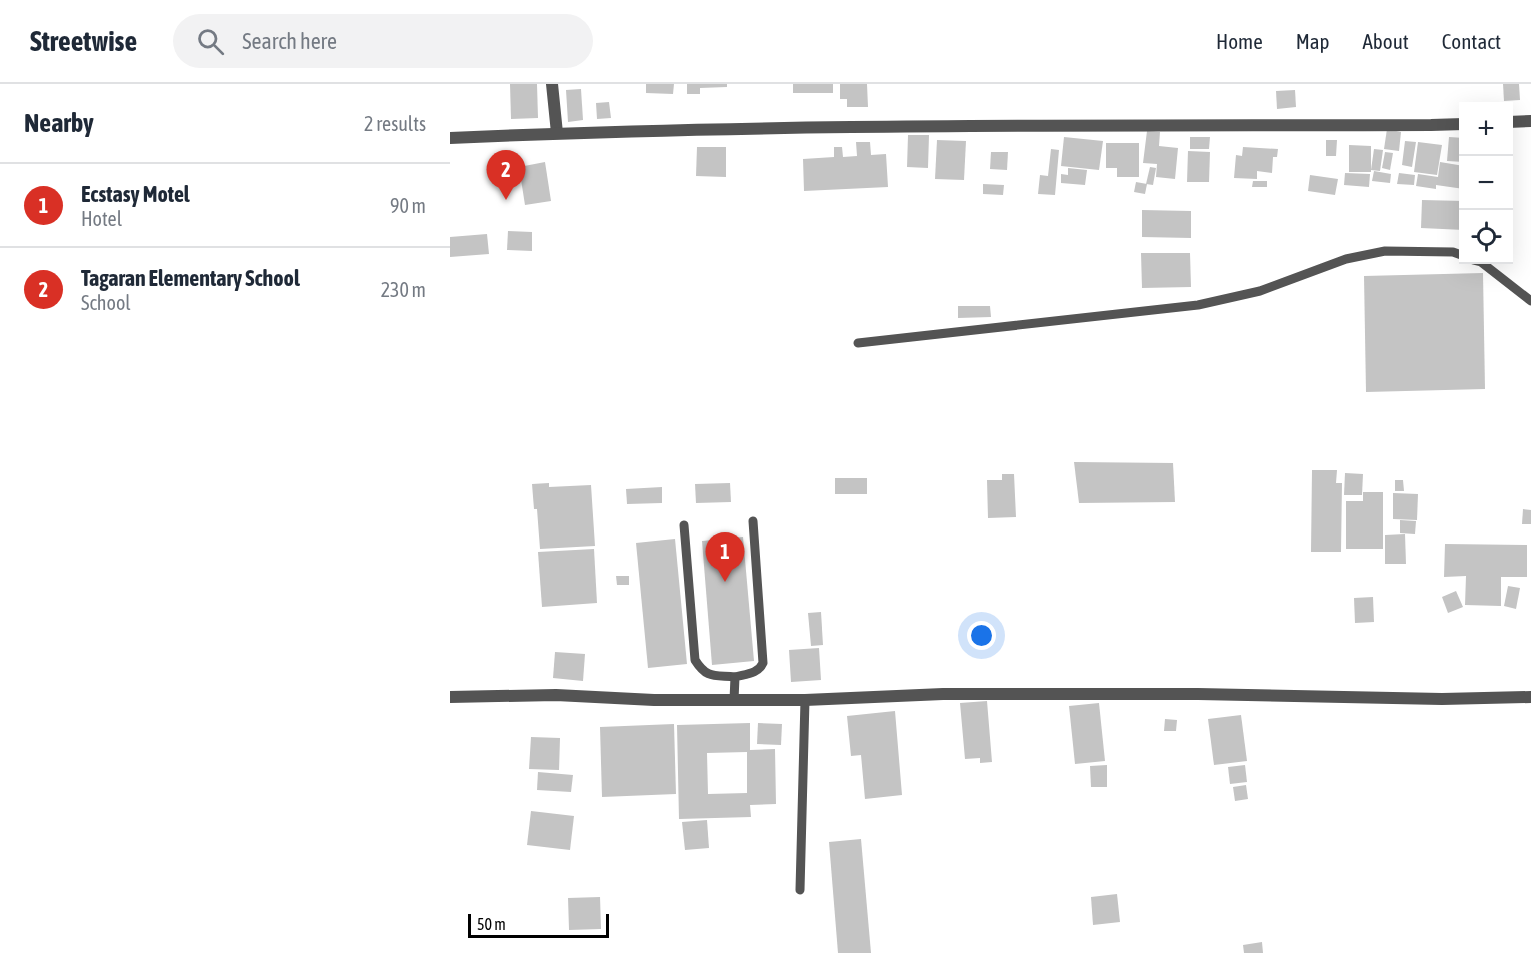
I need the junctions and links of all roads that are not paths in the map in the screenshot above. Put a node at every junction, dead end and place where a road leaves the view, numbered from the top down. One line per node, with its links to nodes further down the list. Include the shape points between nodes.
1 (552, 84): 5 (street)
2 (1531, 121): 3 (street)
3 (1513, 122)
4 (1459, 124): 5 (street)
5 (557, 133): 6 (street)
6 (450, 138)
7 (1459, 254): 10 (lane, via 1385,251 1346,259 1260,291 1198,305)
8 (1484, 264): 9 (lane)
9 (1531, 301)
10 (858, 343)
11 (753, 521): 13 (lane, via 763,663 754,673)
12 (684, 525): 13 (lane, via 695,660 709,675)
13 (735, 677): 16 (lane)
14 (450, 697): 16 (street, via 556,695)
15 (1531, 697): 17 (street, via 943,694)
16 (734, 700): 17 (street)
17 (805, 700): 18 (lane)
18 (800, 890)

